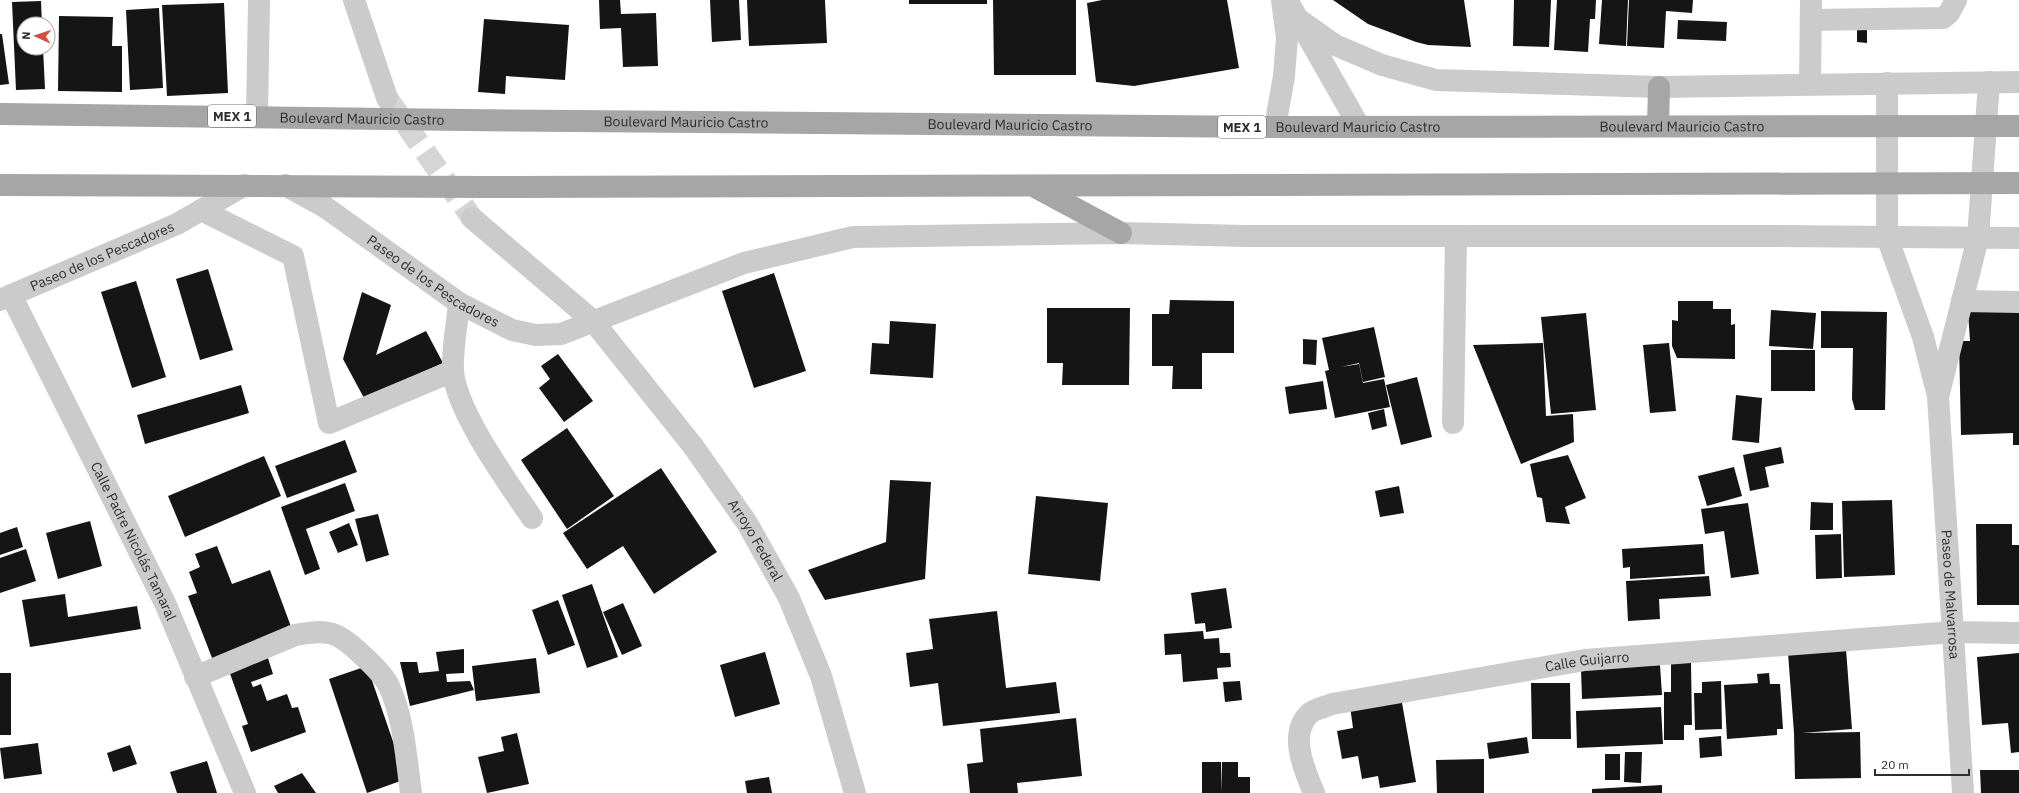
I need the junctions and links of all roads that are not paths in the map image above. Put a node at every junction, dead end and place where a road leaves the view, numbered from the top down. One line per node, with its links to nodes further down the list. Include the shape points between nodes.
1 (259, 0): 15 (street)
2 (354, 0): 13 (street)
3 (1282, 0): 20 (street, via 1287,38 1284,76)
4 (1288, 0): 7 (street)
5 (1956, 0): 6 (street, via 1943,18)
6 (1811, 10): 10 (street)
7 (1298, 19): 12 (street, via 1336,44 1382,65 1436,80); 16 (street)
8 (1989, 82): 9 (street); 11 (street); 18 (street, Paseo de Malvarrosa)
9 (2019, 82)
10 (1810, 83): 11 (street); 12 (street)
11 (1887, 83): 21 (street, Paseo de Malvarrosa)
12 (1659, 87): 17 (main road)
13 (387, 98)
14 (0, 114): 15 (main road, Boulevard Mauricio Castro / MEX 1)
15 (257, 116): 20 (main road, Boulevard Mauricio Castro / MEX 1)
16 (1359, 126): 17 (main road, Boulevard Mauricio Castro / MEX 1); 20 (main road, Boulevard Mauricio Castro / MEX 1)
17 (1658, 126): 21 (main road, Boulevard Mauricio Castro / MEX 1)
18 (1987, 126): 19 (main road, Boulevard Mauricio Castro / MEX 1); 21 (main road, Boulevard Mauricio Castro / MEX 1); 24 (street, Paseo de Malvarrosa)
19 (2019, 126)
20 (1275, 127)
21 (1886, 128): 22 (street, Paseo de Malvarrosa)
22 (1886, 183): 24 (main road); 28 (main road); 33 (street, Paseo de Malvarrosa)
23 (2019, 183): 24 (main road)
24 (1982, 184): 34 (street, Paseo de Malvarrosa)
25 (0, 185): 26 (main road)
26 (245, 185): 27 (main road); 29 (street, Paseo de los Pescadores)
27 (284, 185): 28 (main road); 39 (street, Paseo de los Pescadores, via 325,207)
28 (1034, 186): 31 (main road)
29 (201, 210): 36 (street, Paseo de los Pescadores, via 177,224); 41 (street, via 293,256 329,423)
30 (472, 218): 40 (street, Arroyo Federal)
31 (1121, 233): 32 (street); 40 (street, via 853,237 744,263)
32 (1456, 236): 33 (street); 43 (street)
33 (1887, 237): 34 (street); 42 (street, Paseo de Malvarrosa, via 1923,337)
34 (1978, 238): 35 (street); 37 (street, Paseo de Malvarrosa)
35 (2019, 238)
36 (6, 298): 47 (street, Calle Padre Nicolás Tamaral, via 164,603)
37 (1962, 301): 38 (street); 42 (street, Paseo de Malvarrosa)
38 (2019, 302)
39 (459, 303): 40 (street, Paseo de los Pescadores, via 512,330 536,335 561,334); 41 (street)
40 (592, 321): 50 (street, Arroyo Federal, via 693,446 747,523 789,598 821,676)
41 (453, 370): 44 (street, via 468,414 490,455)
42 (1938, 396): 45 (street, Paseo de Malvarrosa)
43 (1453, 423)
44 (532, 518)
45 (1954, 632): 46 (street, Calle Guijarro); 51 (street, Calle Guijarro, via 1586,660 1332,704 1309,714 1300,731 1301,759); 52 (street, Paseo de Malvarrosa)
46 (2019, 633)
47 (195, 677): 48 (street, Calle Padre Nicolás Tamaral); 49 (street, via 295,635 330,632 345,639 370,662 388,685 401,719)
48 (245, 793)
49 (411, 793)
50 (855, 793)
51 (1314, 793)
52 (1963, 793)

